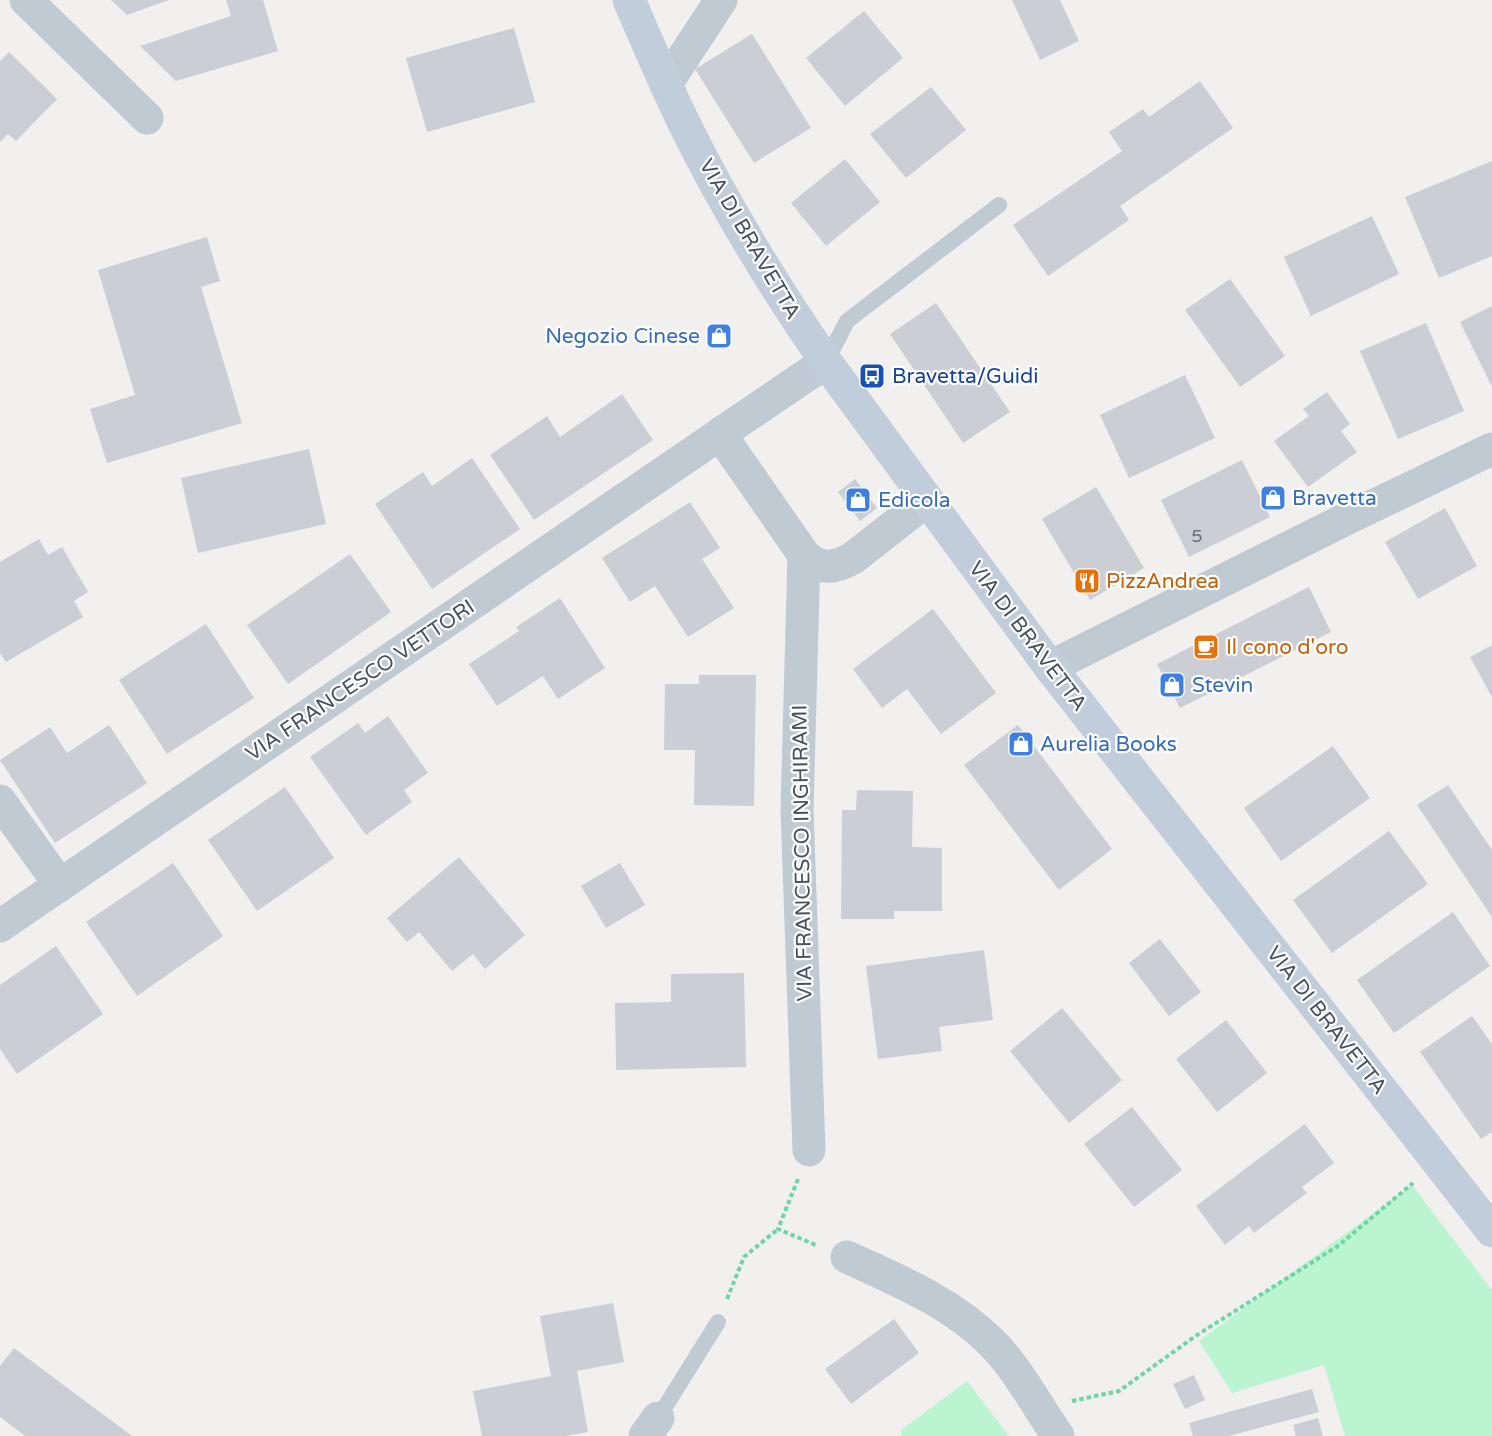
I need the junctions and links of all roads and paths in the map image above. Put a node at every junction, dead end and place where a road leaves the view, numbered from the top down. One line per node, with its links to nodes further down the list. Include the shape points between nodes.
1 (26, 0): 5 (street)
2 (629, 0): 4 (main road, VIA DI BRAVETTA)
3 (721, 0): 4 (street)
4 (666, 84): 7 (main road, VIA DI BRAVETTA, via 754,252)
5 (147, 118)
6 (999, 205): 7 (lane, via 847,321)
7 (826, 362): 8 (street, VIA FRANCESCO VETTORI); 10 (main road, VIA DI BRAVETTA)
8 (720, 434): 11 (street); 14 (street, VIA FRANCESCO VETTORI)
9 (1492, 449): 12 (street)
10 (927, 500): 11 (street, via 840,565 822,566); 12 (main road, VIA DI BRAVETTA)
11 (804, 555): 16 (street, VIA FRANCESCO INGHIRAMI, via 797,809)
12 (1050, 667): 17 (main road, VIA DI BRAVETTA)
13 (0, 801): 14 (street)
14 (60, 885): 15 (street, VIA FRANCESCO VETTORI)
15 (0, 926)
16 (809, 1150): 18 (path)
17 (1438, 1162): 19 (main road, VIA DI BRAVETTA); 22 (path, via 1338,1246 1197,1335 1119,1391)
18 (778, 1229): 20 (path); 21 (path, via 744,1257)
19 (1492, 1231)
20 (847, 1257): 22 (street, via 925,1293 959,1315 993,1344)
21 (718, 1322): 23 (lane)
22 (1038, 1408): 24 (street)
23 (652, 1427)
24 (1058, 1436)

